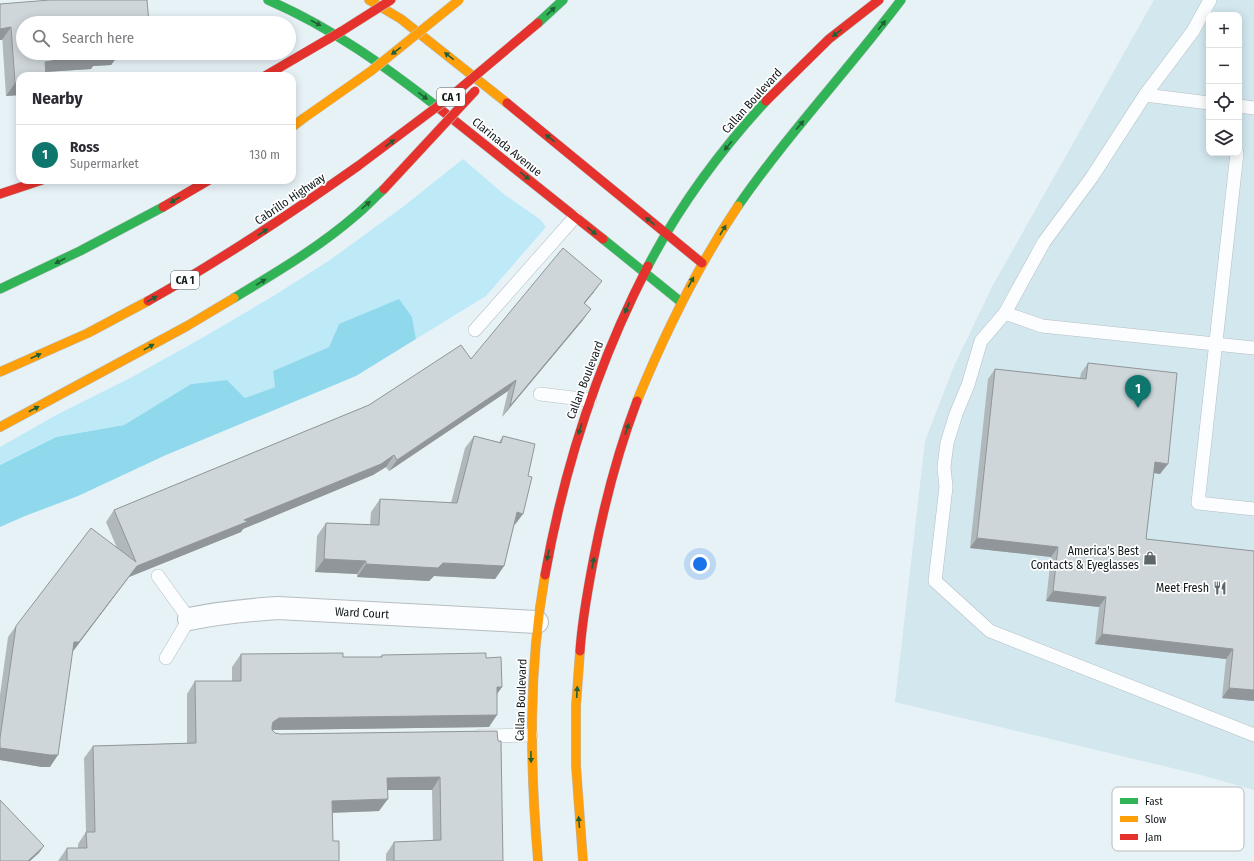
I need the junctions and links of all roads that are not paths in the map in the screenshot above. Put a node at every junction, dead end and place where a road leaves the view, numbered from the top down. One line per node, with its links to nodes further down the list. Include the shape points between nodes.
1 (268, 0): 22 (main road, Clarinada Avenue, one-way to 22, via 321,25 370,57 419,92)
2 (369, 0): 23 (main road, one-way to 2, via 449,56 401,19)
3 (391, 0): 10 (main road, bridge)
4 (459, 0): 17 (main road, one-way to 17, bridge, via 371,71)
5 (563, 0): 9 (main road, Cabrillo Highway / CA 1, one-way to 5)
6 (879, 0): 23 (main road, Callan Boulevard, one-way to 23, via 831,37 745,125 695,188)
7 (901, 0): 24 (main road, one-way to 7, via 764,169)
8 (1210, 0): 13 (lane, via 1193,31)
9 (538, 23): 32 (main road, Cabrillo Highway / CA 1, one-way to 9, bridge, via 138,307 272,226 440,106); 35 (main road, one-way to 9, bridge, via 187,326 271,276 324,240 355,216 410,163)
10 (296, 58)
11 (292, 60): 12 (main road, bridge)
12 (272, 72)
13 (1145, 95): 14 (lane); 28 (lane, via 1092,177 1044,242)
14 (1206, 103)
15 (1242, 106): 16 (lane)
16 (1254, 108)
17 (296, 124)
18 (1237, 156): 30 (lane)
19 (30, 184): 21 (main road)
20 (202, 184): 26 (main road, one-way to 26, via 106,238)
21 (0, 194)
22 (575, 217): 25 (main road, Clarinada Avenue, one-way to 25); 29 (lane)
23 (666, 233): 24 (main road); 25 (main road, Callan Boulevard)
24 (702, 263): 27 (main road, one-way to 24)
25 (644, 273): 27 (main road, Clarinada Avenue); 34 (main road, Callan Boulevard, one-way to 34)
26 (0, 289)
27 (680, 302): 45 (main road, one-way to 27, via 576,738 579,654 586,601 606,502 623,442)
28 (1005, 313): 30 (lane, via 1042,326); 43 (lane, via 981,341 947,443 944,466 946,487 935,581 990,630)
29 (475, 330)
30 (1216, 344): 31 (lane); 36 (lane, via 1198,503)
31 (1254, 348)
32 (0, 372)
33 (540, 394): 34 (lane)
34 (590, 400): 39 (main road, Callan Boulevard, one-way to 39, via 559,503)
35 (0, 428)
36 (1254, 509)
37 (158, 576): 38 (lane)
38 (188, 619): 39 (street, Ward Court, via 240,610 278,608); 40 (lane)
39 (537, 622): 41 (main road, Callan Boulevard)
40 (166, 658)
41 (531, 735): 42 (lane); 44 (main road, Callan Boulevard, one-way to 44)
42 (470, 736)
43 (1254, 736)
44 (538, 861)
45 (583, 861)

